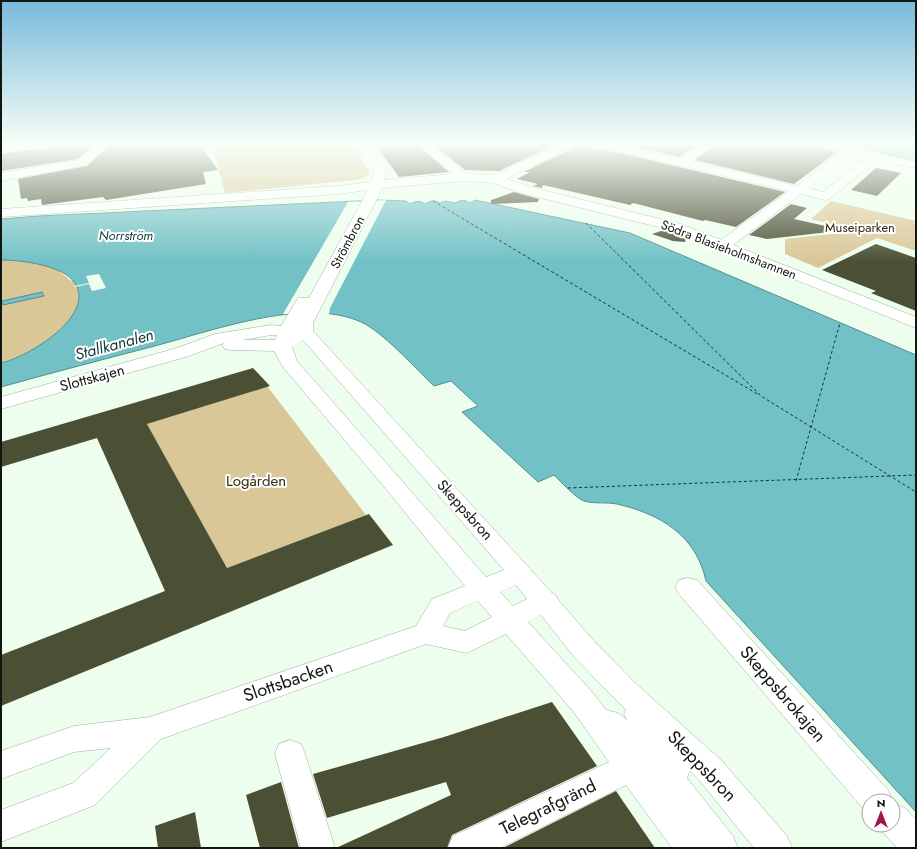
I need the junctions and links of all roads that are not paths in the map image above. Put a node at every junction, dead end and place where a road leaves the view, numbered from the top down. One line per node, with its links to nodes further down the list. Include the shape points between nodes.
1 (376, 183): 9 (street, Strömbron)
2 (399, 183): 9 (street, Södra Blasieholmshamnen)
3 (453, 183): 8 (street, Södra Blasieholmshamnen)
4 (505, 183): 11 (street, Södra Blasieholmshamnen)
5 (766, 183): 10 (street)
6 (809, 183): 10 (street)
7 (843, 183): 10 (street, via 825,196)
8 (438, 184): 9 (street, Södra Blasieholmshamnen); 11 (street, Södra Blasieholmshamnen, via 497,186)
9 (374, 187): 12 (street); 15 (street, Strömbron, via 373,195 365,200)
10 (799, 190): 13 (street)
11 (537, 192): 13 (street, Södra Blasieholmshamnen, via 665,224)
12 (1, 213)
13 (724, 245): 14 (street, Södra Blasieholmshamnen)
14 (916, 323)
15 (298, 326): 16 (street, Slottskajen, via 272,347 233,345 182,352); 17 (street, Skeppsbron); 19 (street, Skeppsbron, via 283,352 288,363 389,478)
16 (1, 403)
17 (521, 573): 19 (street); 20 (street, Skeppsbron)
18 (688, 587): 29 (street, Skeppsbrokajen)
19 (481, 589): 21 (street, Skeppsbron); 22 (street, via 441,606)
20 (546, 601): 21 (street); 23 (street, Skeppsbron, via 585,650)
21 (510, 620): 22 (street, via 467,642); 24 (street, Skeppsbron)
22 (425, 633): 25 (street, Slottsbacken)
23 (624, 690): 37 (street, Skeppsbron, via 664,753); 38 (street, Skeppsbron, via 711,771)
24 (583, 702): 28 (street, Skeppsbron); 36 (street, Skeppsbron, via 654,759)
25 (150, 730): 27 (street, Slottsbacken, via 74,739); 30 (street, Slottsbacken, via 84,794)
26 (290, 754): 33 (street)
27 (1, 765)
28 (624, 769): 34 (street, Telegrafgränd); 35 (street, Skeppsbron)
29 (870, 793)
30 (1, 826)
31 (901, 827): 32 (street)
32 (916, 844)
33 (318, 848)
34 (465, 848)
35 (692, 848)
36 (721, 848)
37 (737, 848)
38 (775, 848)

